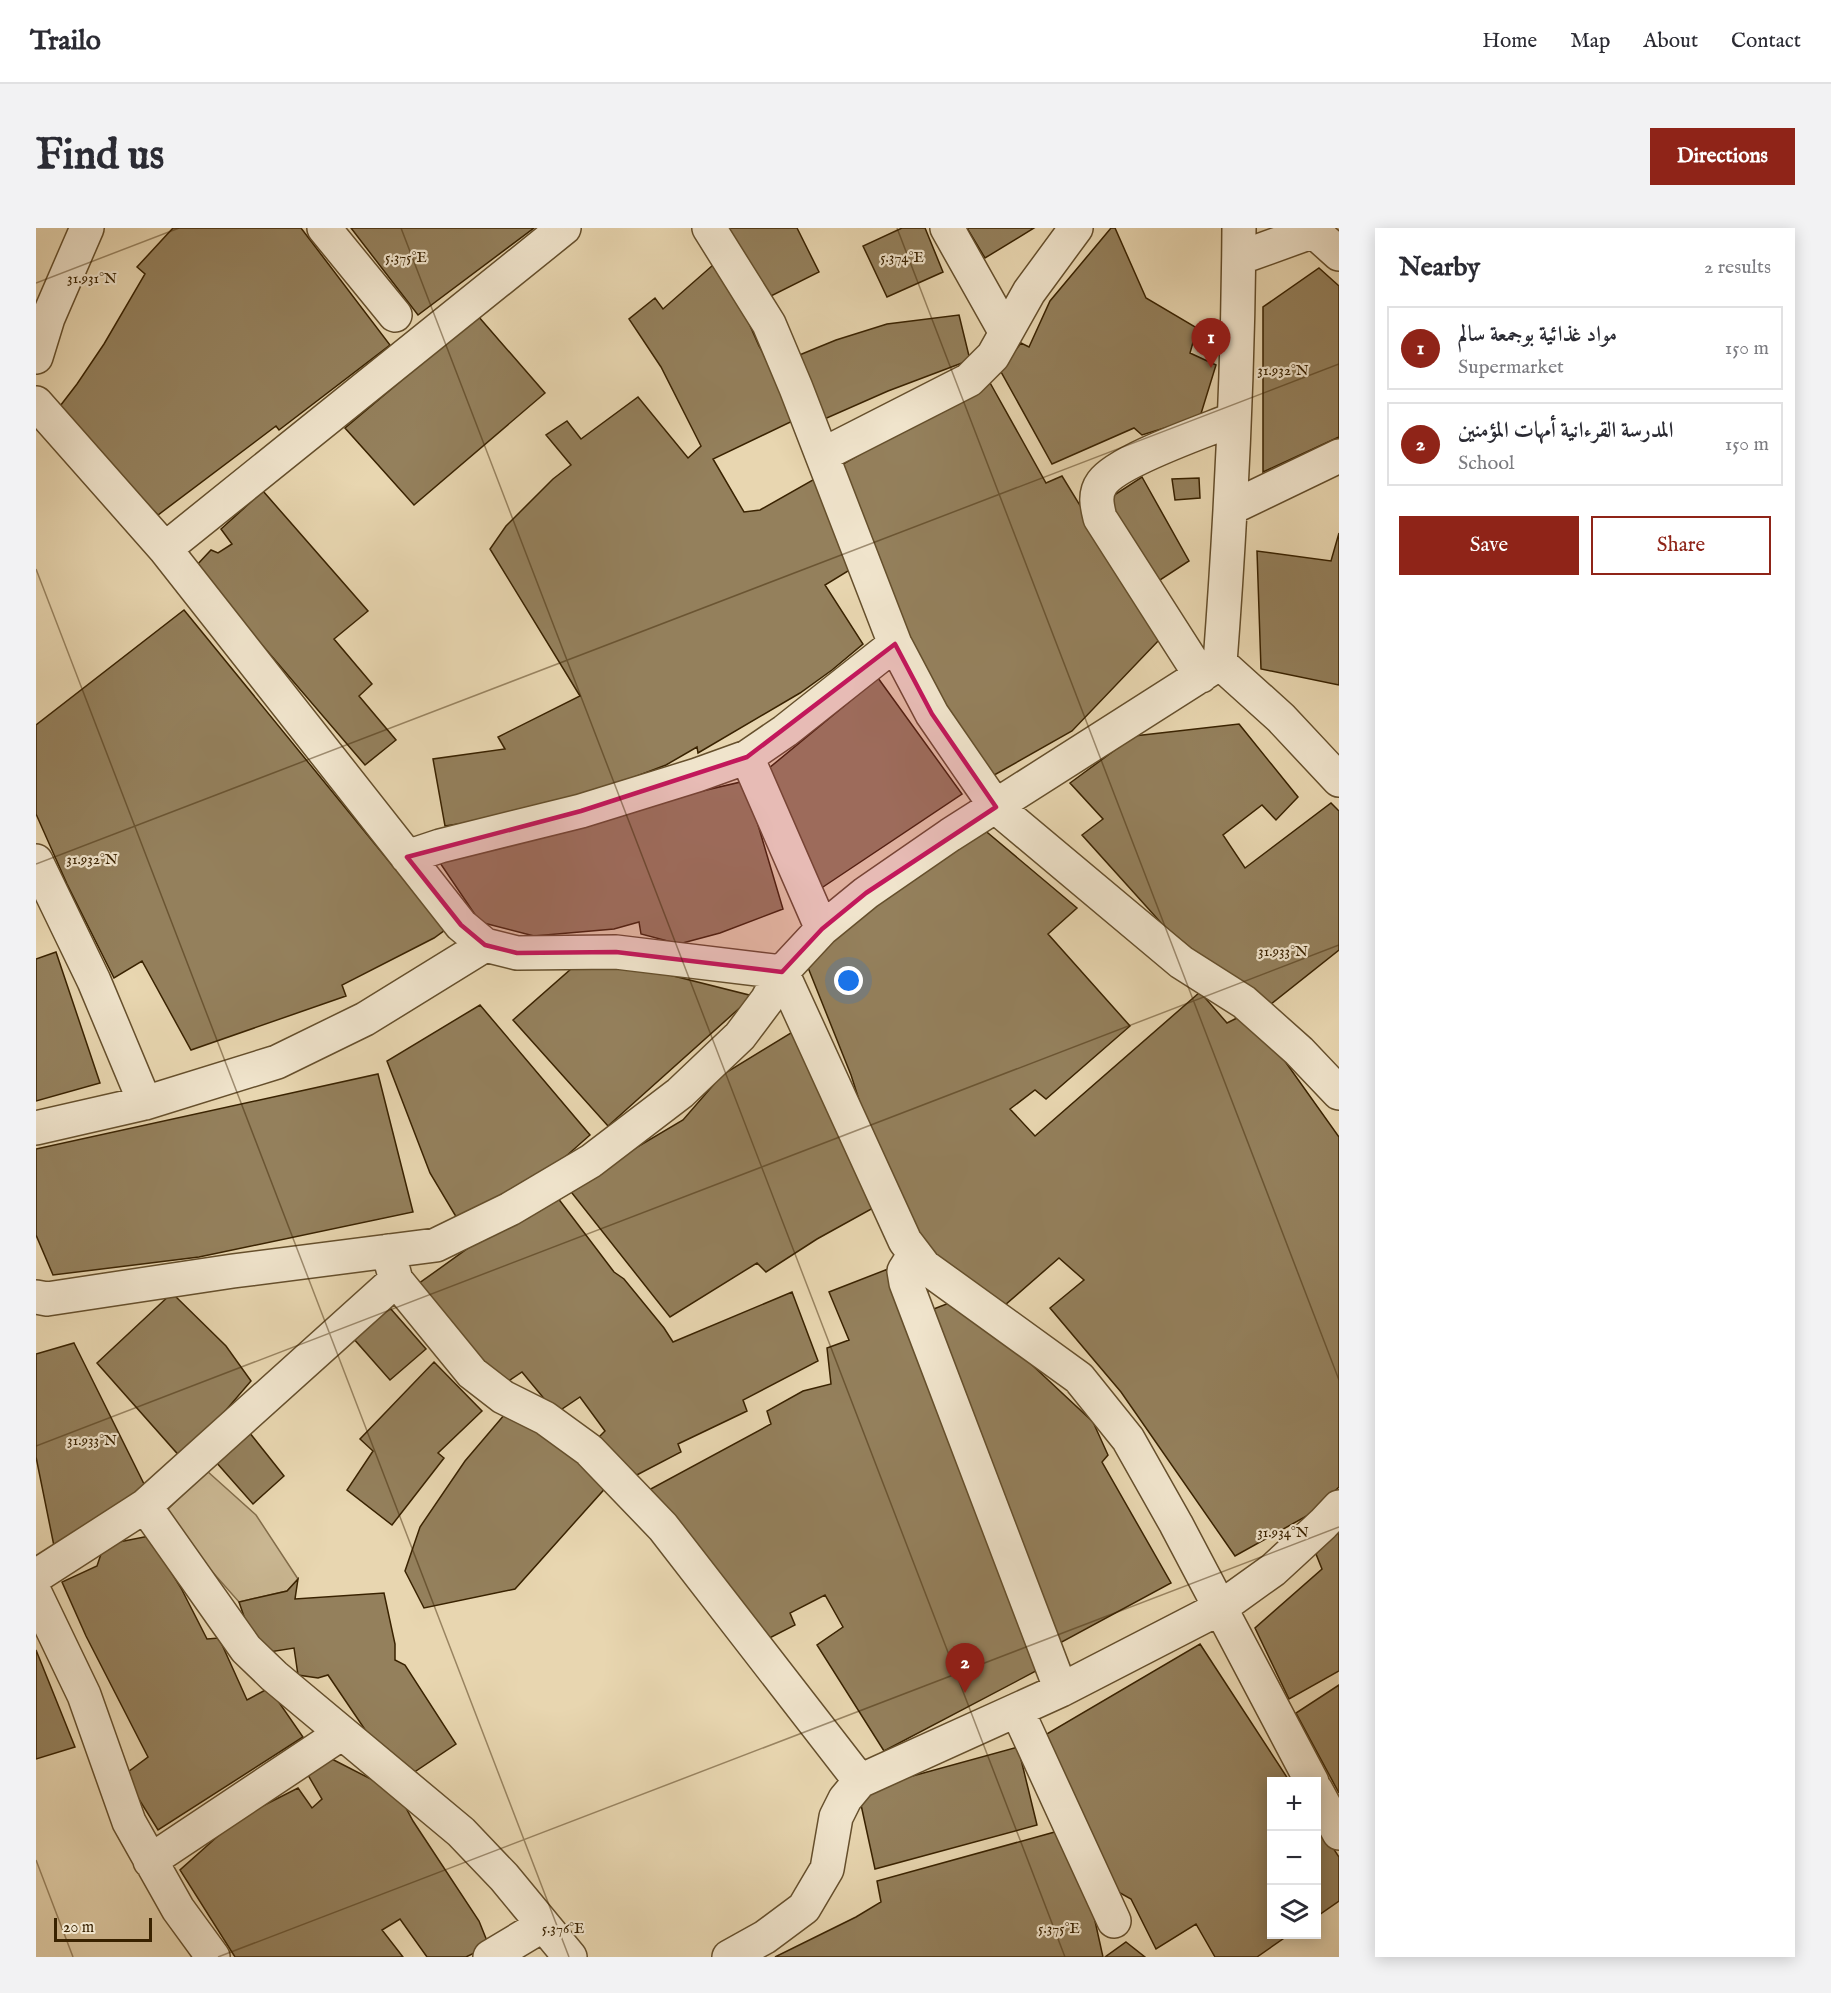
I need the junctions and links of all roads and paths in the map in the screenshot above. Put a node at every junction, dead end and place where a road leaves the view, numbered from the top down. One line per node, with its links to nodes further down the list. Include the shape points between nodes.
1 (87, 228): 12 (street, via 48,318)
2 (324, 228): 10 (street)
3 (564, 228): 18 (street)
4 (709, 228): 15 (street, via 769,324)
5 (947, 228): 11 (street)
6 (1076, 228): 11 (street, via 1029,292)
7 (1312, 229): 8 (street); 9 (street)
8 (1239, 243): 14 (street)
9 (1339, 254)
10 (395, 315)
11 (1006, 333): 15 (street, via 993,356 969,381)
12 (36, 357)
13 (36, 404): 18 (street)
14 (1234, 419): 17 (street); 20 (street, via 1128,462 1102,483 1095,501 1100,518)
15 (822, 455): 19 (street)
16 (1339, 456): 17 (street)
17 (1231, 508): 20 (street)
18 (165, 549): 25 (street)
19 (895, 644): 22 (street); 24 (street, via 932,714)
20 (1211, 669): 21 (street); 24 (street)
21 (1326, 747): 23 (street)
22 (747, 757): 25 (street, via 581,811); 27 (street)
23 (1339, 780)
24 (996, 807): 27 (street, via 866,893); 30 (street, via 1181,962 1244,1002)
25 (407, 857): 28 (street, via 461,925)
26 (36, 861): 31 (street, via 94,981)
27 (822, 929): 29 (street)
28 (485, 945): 29 (street, via 517,954 616,952); 31 (street, via 365,1019 277,1062)
29 (782, 972): 33 (street); 34 (street, via 740,1036 680,1093 591,1161 510,1209)
30 (1339, 1093)
31 (145, 1102): 32 (street)
32 (36, 1128)
33 (914, 1255): 40 (street, via 1079,1378 1128,1439); 41 (street, via 904,1271 906,1283)
34 (392, 1266): 35 (street, via 233,1271 47,1299); 36 (street); 45 (street, via 472,1373 502,1397 544,1418 589,1450 657,1520)
35 (36, 1297)
36 (145, 1506): 38 (street); 43 (street, via 246,1649)
37 (1339, 1507): 40 (street, via 1273,1570)
38 (36, 1576)
39 (36, 1595): 48 (street, via 84,1695 129,1822)
40 (1220, 1608): 41 (street); 44 (street)
41 (1061, 1690): 42 (street)
42 (1017, 1710): 45 (street); 49 (street)
43 (342, 1733): 48 (street); 50 (street, via 462,1832)
44 (1309, 1777)
45 (860, 1781): 54 (street, via 836,1818 827,1869 804,1908)
46 (1321, 1798): 47 (street)
47 (1339, 1833)
48 (150, 1861): 51 (street)
49 (1114, 1921)
50 (543, 1925): 52 (street); 53 (street)
51 (213, 1957)
52 (490, 1957)
53 (570, 1957)
54 (729, 1957)

